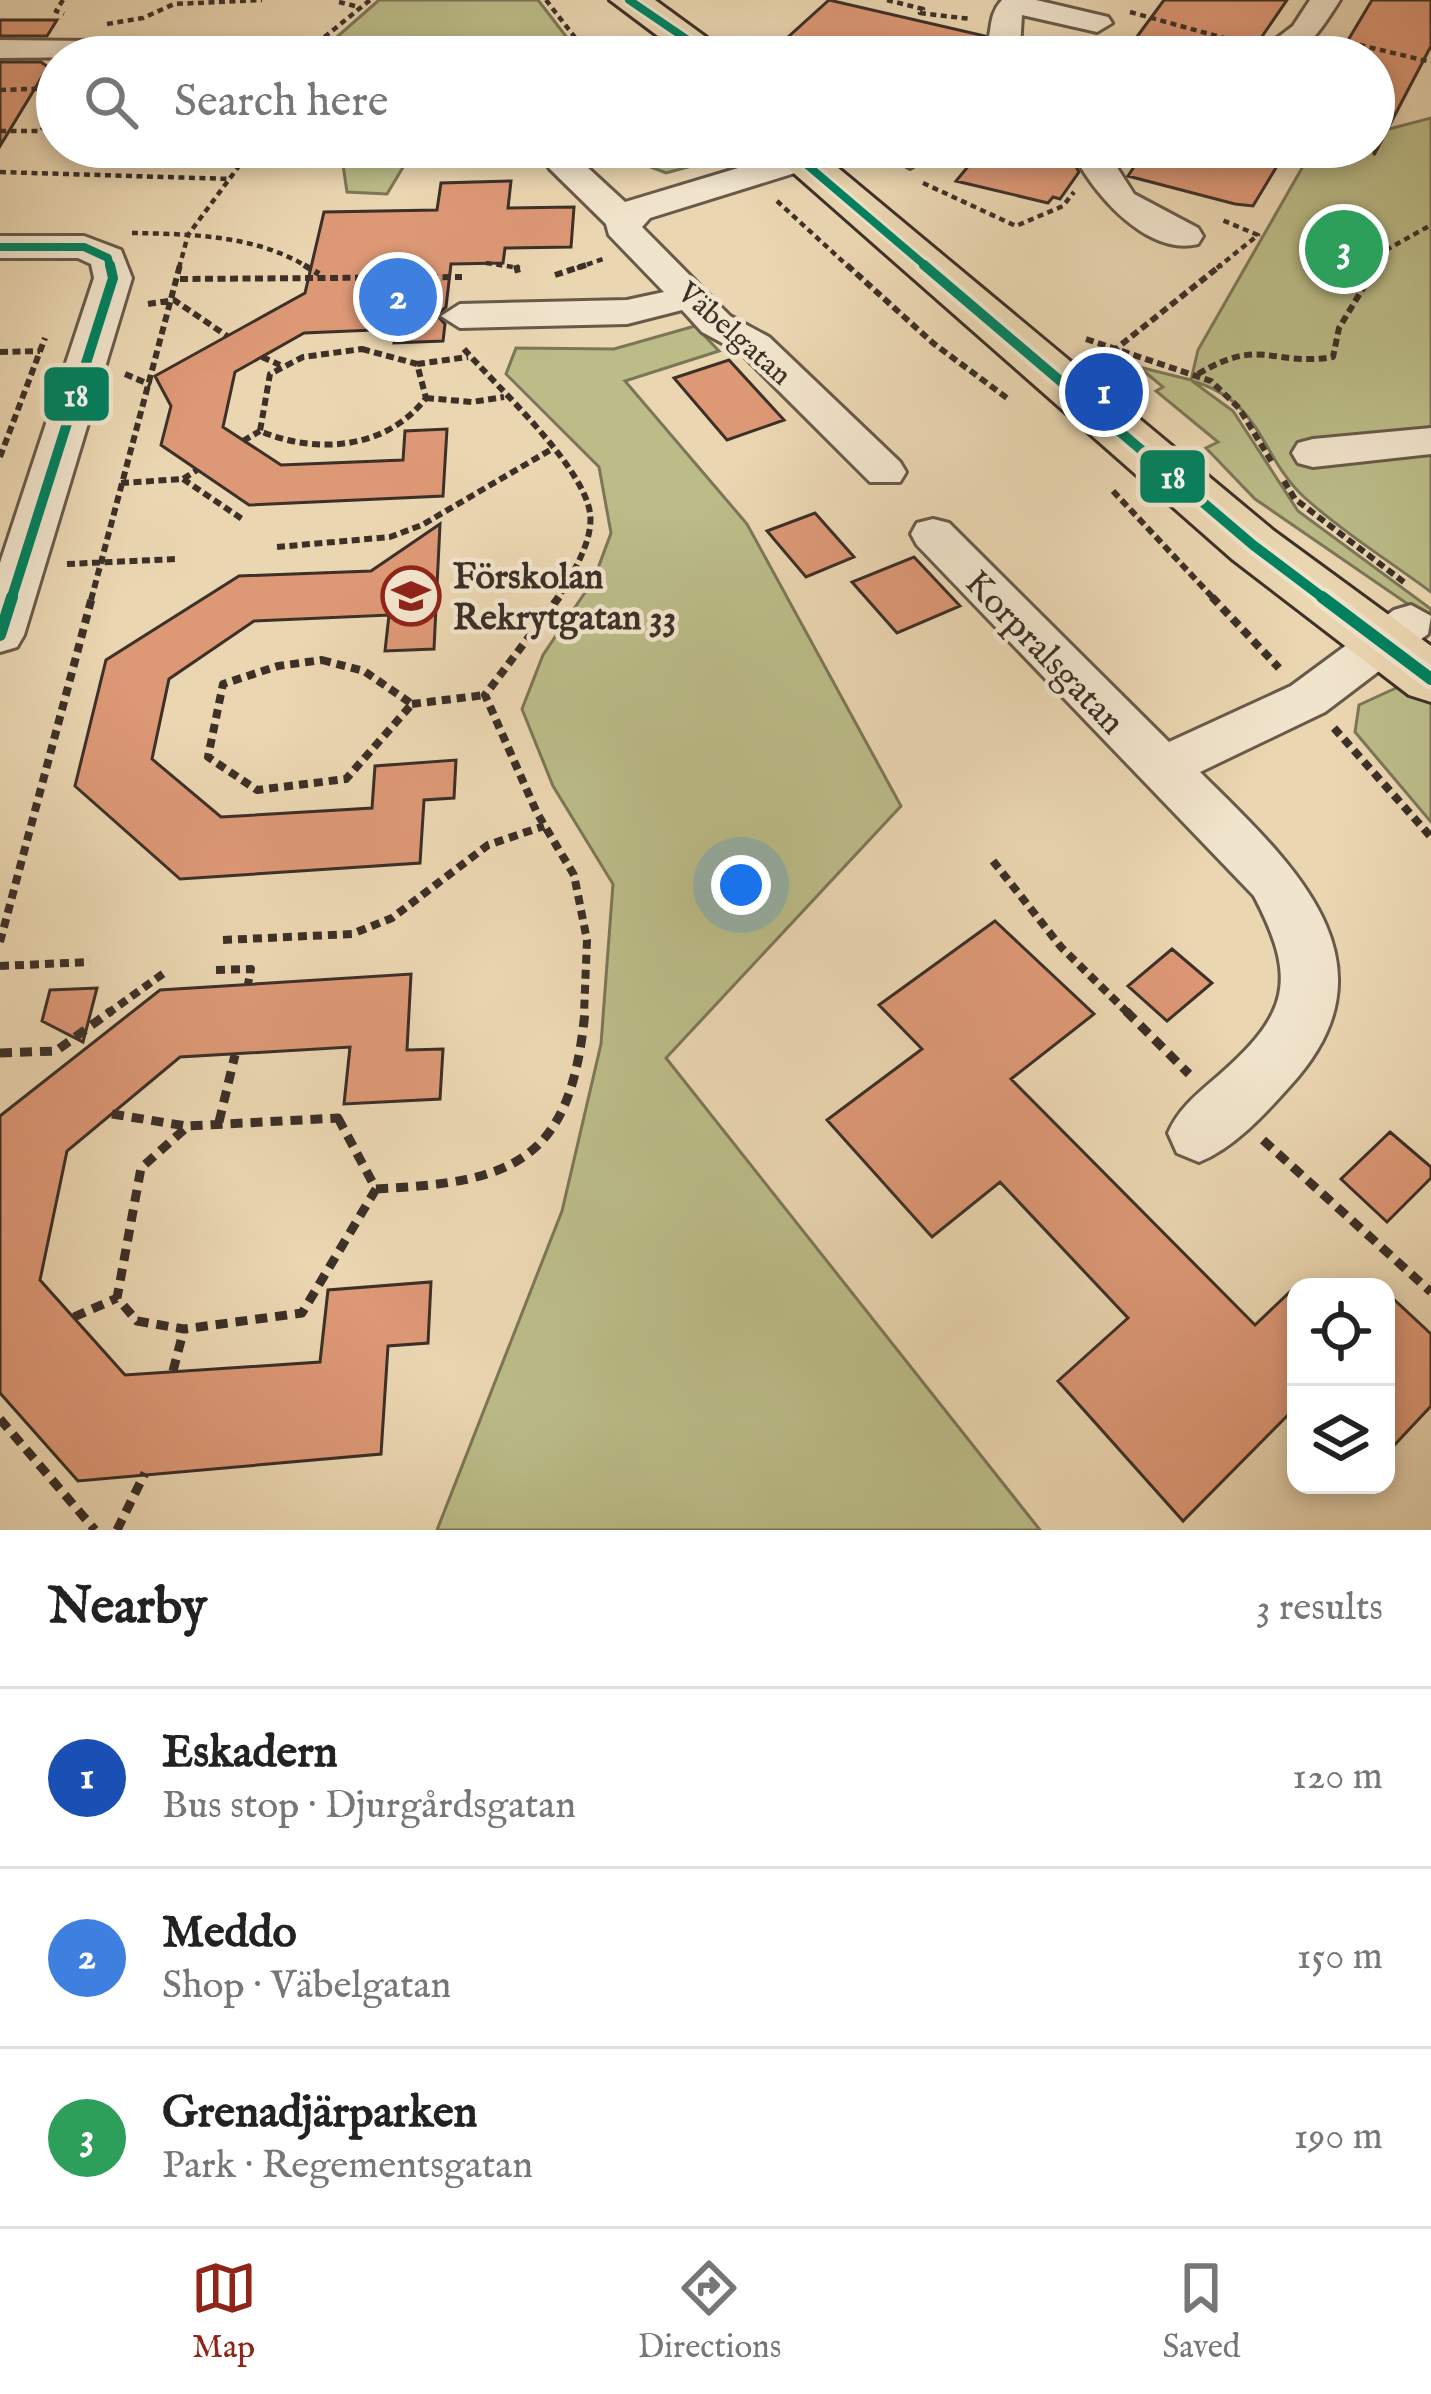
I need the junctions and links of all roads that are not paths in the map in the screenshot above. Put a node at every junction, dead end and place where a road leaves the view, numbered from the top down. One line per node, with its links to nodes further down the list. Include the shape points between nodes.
1 (624, 0): 5 (main road); 6 (main road)
2 (1325, 0): 8 (street)
3 (1013, 6): 4 (street); 7 (street)
4 (1107, 16)
5 (663, 36)
6 (680, 36)
7 (1007, 36)
8 (1298, 36)
9 (0, 49): 10 (street)
10 (36, 49)
11 (568, 168): 15 (street, Väbelgatan)
12 (765, 168): 15 (street)
13 (819, 168): 24 (main road, via 1253,544)
14 (1096, 168): 16 (street, via 1121,202)
15 (624, 220): 18 (street, Väbelgatan, via 624,232)
16 (1199, 226)
17 (0, 247): 25 (street, via 84,248 108,258 113,278)
18 (690, 297): 19 (street, via 627,312); 22 (street, Väbelgatan, via 725,332 755,345)
19 (460, 316)
20 (1431, 441): 21 (street)
21 (1313, 453)
22 (885, 472)
23 (933, 534): 27 (street, Korpralsgatan)
24 (1408, 633): 26 (main road); 27 (street, via 1308,699)
25 (0, 635)
26 (1431, 680)
27 (1159, 769): 28 (street, Korpralsgatan, via 1273,880 1307,944 1310,1013 1280,1059)
28 (1199, 1133)

